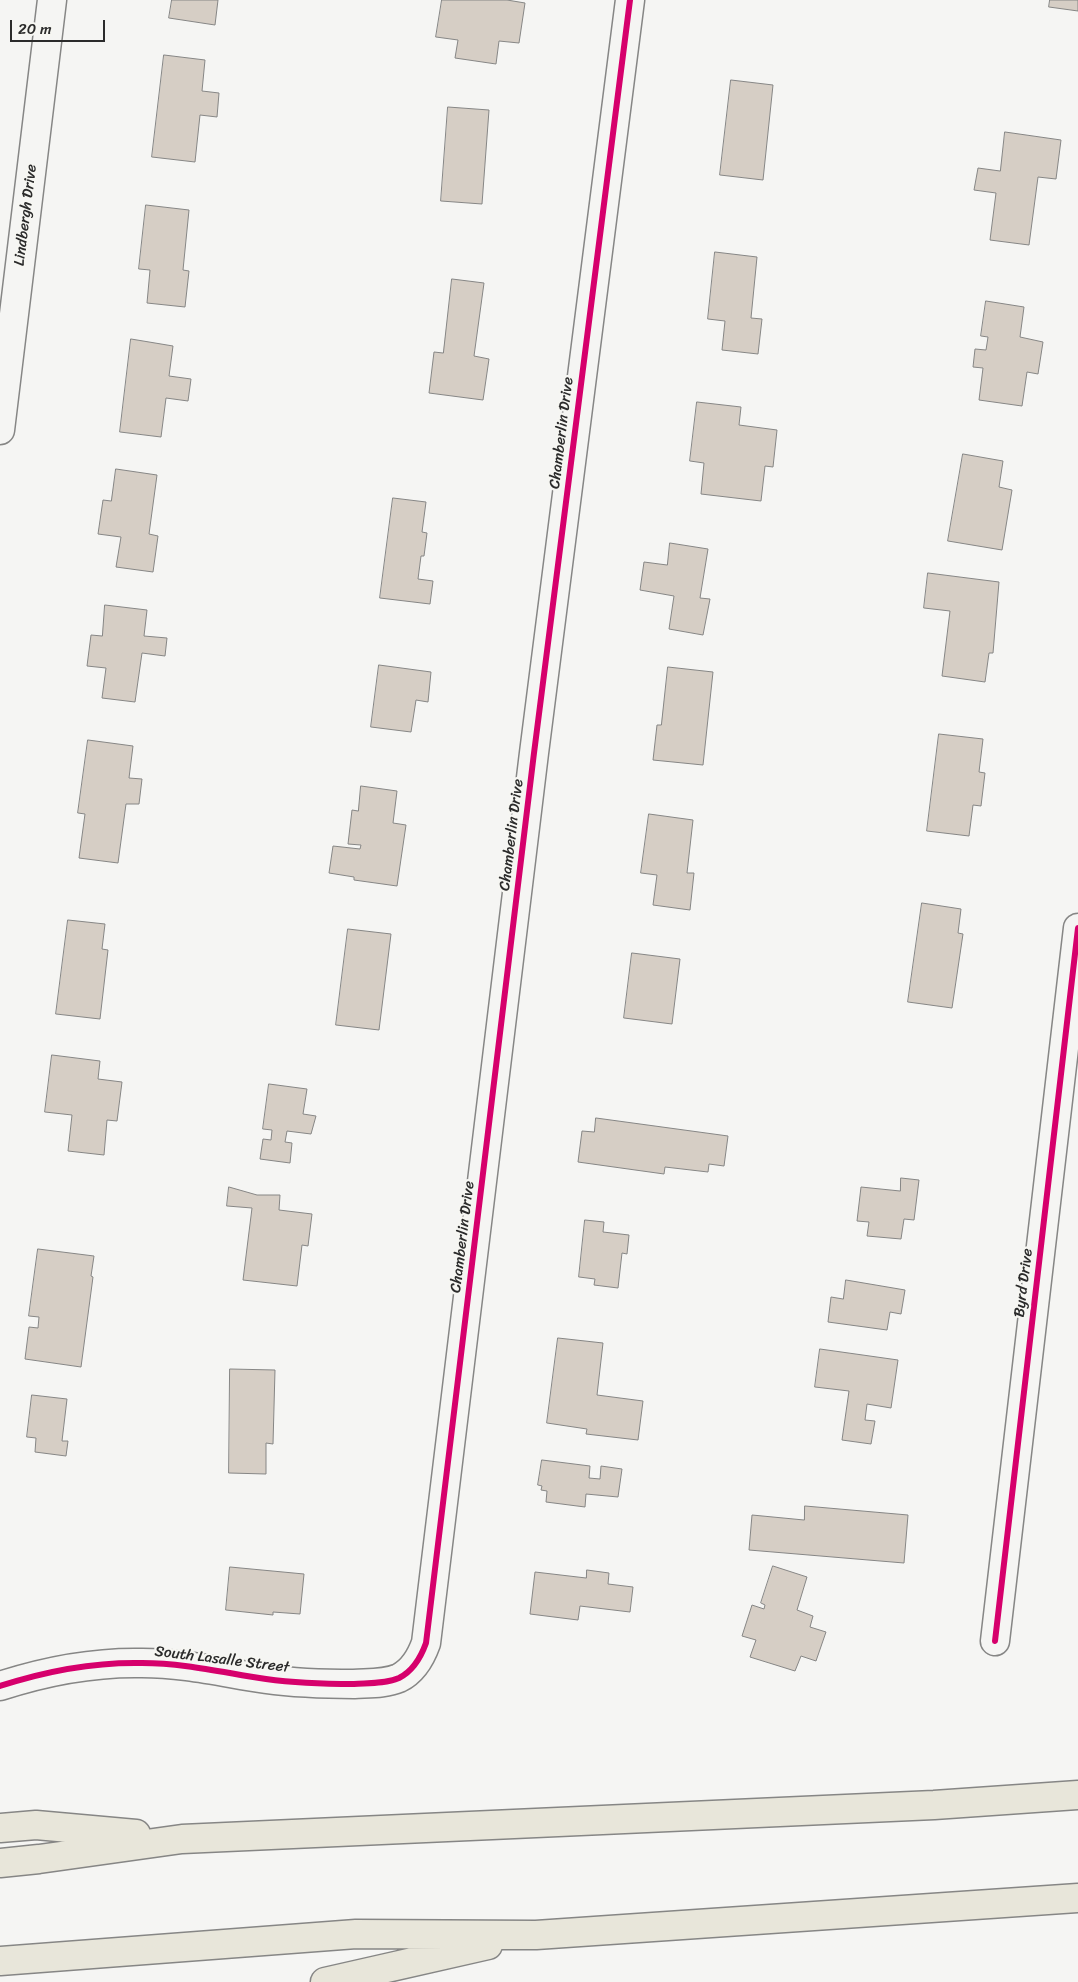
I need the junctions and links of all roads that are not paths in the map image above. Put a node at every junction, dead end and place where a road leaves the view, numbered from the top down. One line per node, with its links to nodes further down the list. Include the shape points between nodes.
1 (52, 0): 3 (street, Lindbergh Drive)
2 (630, 0): 6 (street, Chamberlin Drive, via 426,1643 422,1656)
3 (0, 430)
4 (1078, 928): 5 (street, Byrd Drive)
5 (995, 1641)
6 (410, 1669): 7 (street, South Lasalle Street, via 392,1680 339,1684 283,1680 202,1667 106,1664 28,1676)
7 (0, 1686)
8 (1078, 1795): 10 (highway, via 934,1805)
9 (0, 1828): 10 (highway, via 36,1825)
10 (182, 1839): 11 (highway)
11 (0, 1863)
12 (1078, 1898): 13 (highway)
13 (536, 1935): 14 (highway, via 356,1934); 15 (highway)
14 (0, 1961)
15 (325, 1982)

